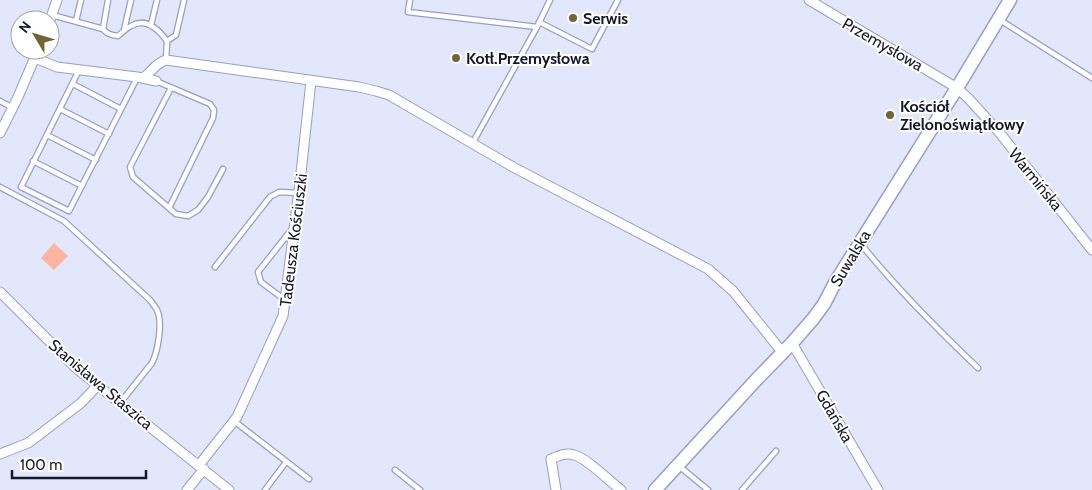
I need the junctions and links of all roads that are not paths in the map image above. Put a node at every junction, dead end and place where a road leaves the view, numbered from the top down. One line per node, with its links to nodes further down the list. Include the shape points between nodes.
1 (81, 0): 12 (lane)
2 (108, 0): 16 (lane)
3 (131, 0): 17 (lane)
4 (157, 0): 15 (lane)
5 (184, 0): 18 (lane, via 176,35)
6 (410, 0): 14 (lane, via 408,12)
7 (550, 0): 14 (lane)
8 (618, 0): 14 (lane, via 592,49)
9 (809, 0): 29 (street, Przemysłowa)
10 (1010, 0): 13 (street, Suwalska)
11 (60, 18): 12 (lane)
12 (76, 20): 16 (lane)
13 (998, 20): 24 (lane); 29 (street, Suwalska)
14 (538, 24): 37 (lane)
15 (151, 25): 17 (lane, via 135,24); 18 (lane)
16 (103, 28): 17 (lane, via 110,35 118,36)
17 (124, 31)
18 (167, 41): 21 (lane)
19 (34, 60): 31 (street)
20 (46, 60): 22 (street, via 57,68)
21 (166, 60): 23 (street); 26 (street)
22 (79, 70): 23 (street); 27 (lane)
23 (140, 77): 25 (street); 33 (lane)
24 (1092, 78)
25 (156, 81): 28 (lane)
26 (311, 81): 37 (street, via 359,87 389,96); 44 (street, Tadeusza Kościuszki)
27 (72, 84): 32 (lane); 33 (lane)
28 (171, 88): 46 (lane, via 130,167 133,177); 46 (lane, via 210,104 214,110)
29 (957, 88): 50 (street, Suwalska); 51 (street, Warmińska, via 998,132)
30 (0, 101): 31 (lane)
31 (13, 108): 34 (street)
32 (60, 109): 35 (lane); 36 (lane)
33 (121, 109): 35 (lane)
34 (0, 133)
35 (109, 134): 38 (lane)
36 (47, 135): 38 (lane); 39 (lane)
37 (472, 144): 56 (street, via 708,269 733,291)
38 (96, 160): 41 (lane)
39 (33, 161): 41 (lane); 43 (lane)
40 (222, 169): 46 (lane, via 198,210 188,216 176,214)
41 (82, 186): 47 (lane)
42 (0, 187): 45 (lane)
43 (20, 187): 45 (lane); 47 (lane)
44 (299, 194): 49 (street, Tadeusza Kościuszki); 52 (lane, via 279,192 270,197)
45 (16, 195): 48 (lane)
46 (169, 208)
47 (70, 211): 48 (lane)
48 (64, 221): 59 (lane, via 158,311 160,324 155,356)
49 (294, 226): 54 (street, Tadeusza Kościuszki); 54 (lane, via 258,272 261,282)
50 (860, 242): 55 (street, Suwalska, via 824,304); 57 (lane, via 879,267)
51 (1092, 250)
52 (215, 267)
53 (0, 292): 58 (street, Stanisława Staszica, via 76,368)
54 (285, 300): 60 (street, Tadeusza Kościuszki, via 283,316)
55 (792, 343): 56 (street, Suwalska); 77 (street, Gdańska)
56 (783, 352): 64 (street, Suwalska)
57 (978, 368)
58 (98, 384): 59 (street, Stanisława Staszica); 62 (street, via 80,403 28,443)
59 (120, 403): 65 (street, Stanisława Staszica)
60 (234, 421): 63 (lane); 65 (street, Tadeusza Kościuszki)
61 (776, 452): 76 (lane)
62 (0, 454)
63 (286, 462): 67 (lane); 70 (lane)
64 (678, 465): 74 (street, Suwalska); 75 (lane)
65 (201, 467): 68 (street, Tadeusza Kościuszki); 69 (street, Stanisława Staszica)
66 (395, 470): 71 (lane)
67 (308, 479)
68 (187, 490)
69 (229, 490)
70 (265, 490)
71 (420, 490)
72 (556, 490): 73 (street, via 551,459 563,454 574,454)
73 (621, 490)
74 (656, 490)
75 (708, 490)
76 (742, 490)
77 (878, 490)

